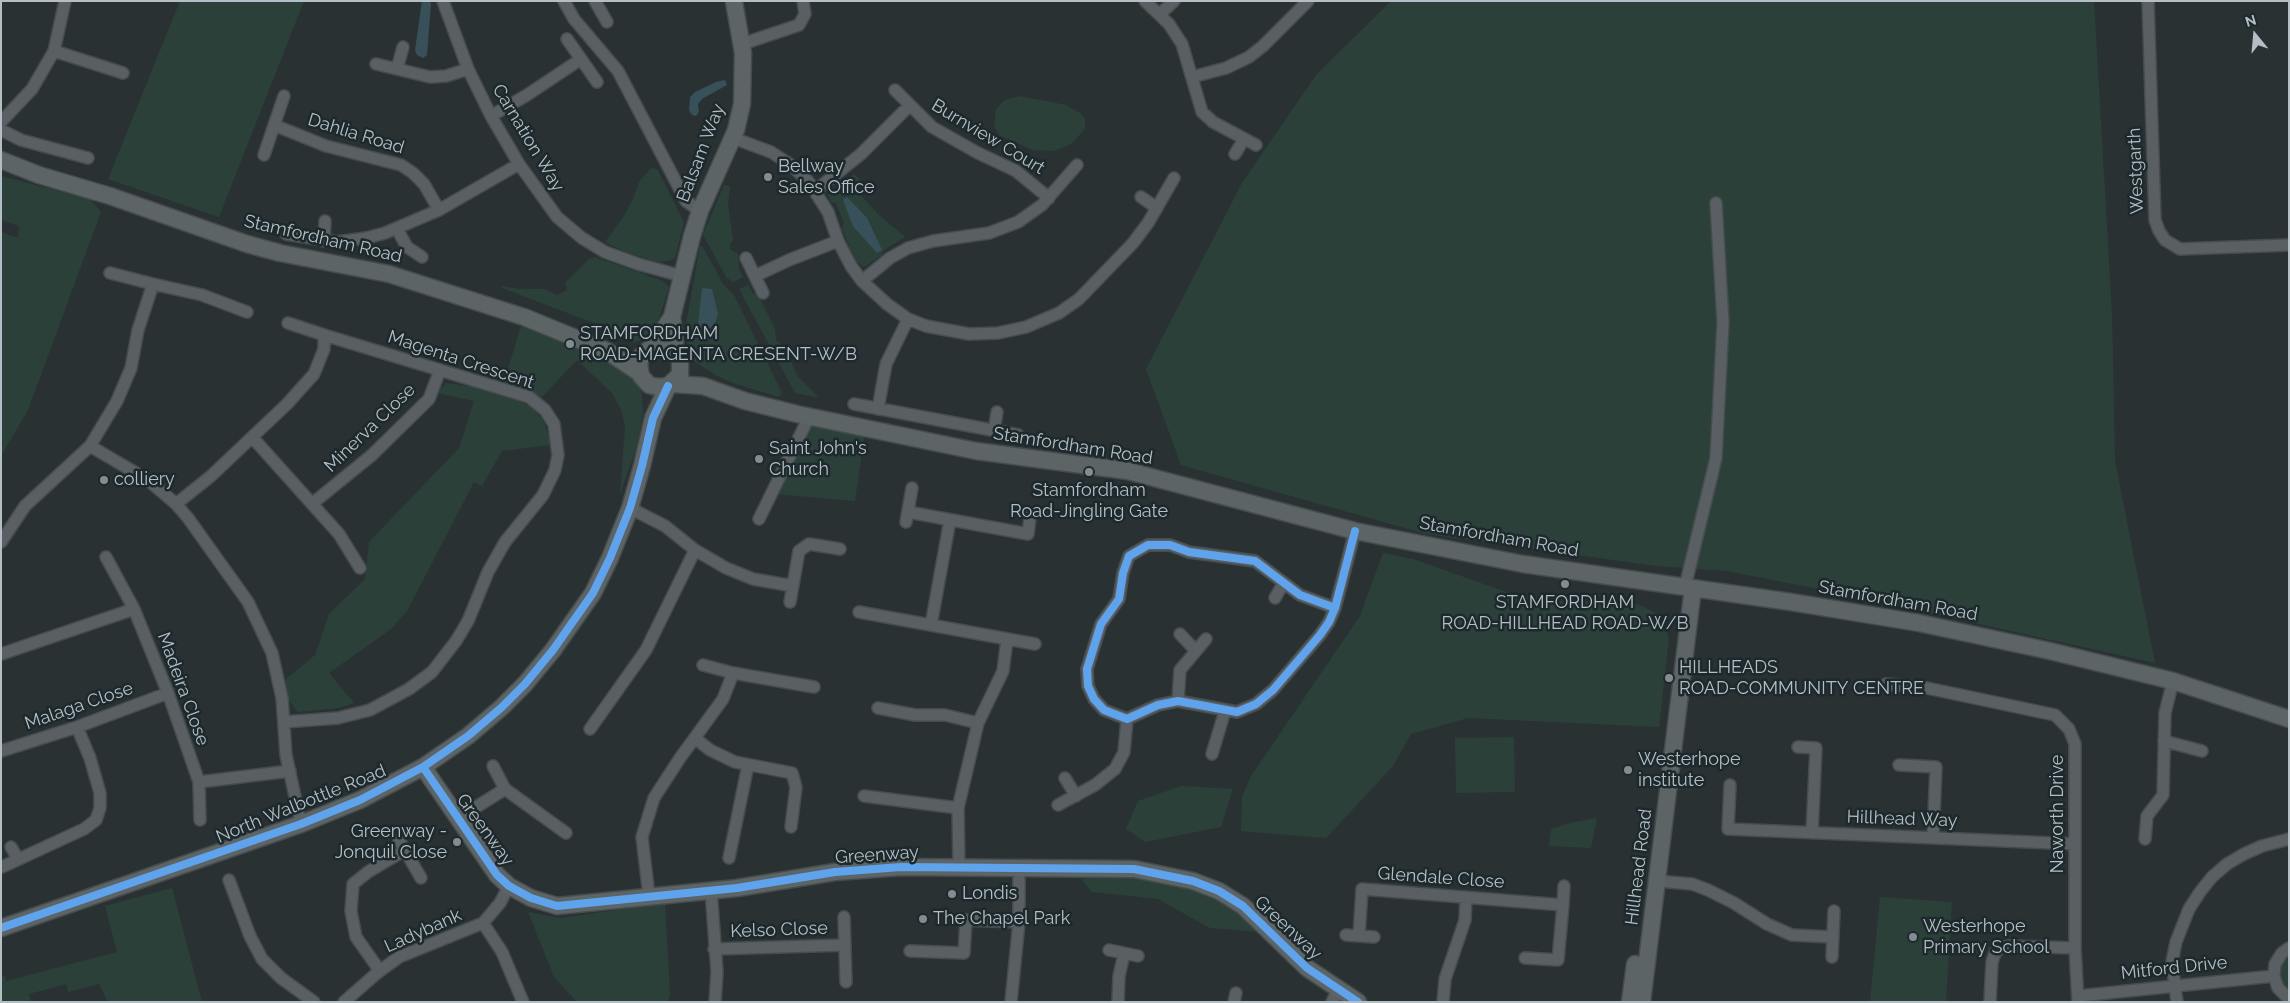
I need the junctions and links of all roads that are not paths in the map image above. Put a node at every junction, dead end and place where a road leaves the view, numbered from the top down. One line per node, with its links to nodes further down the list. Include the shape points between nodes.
1 (65, 1): 16 (street)
2 (443, 1): 20 (street, Carnation Way)
3 (564, 1): 47 (street, via 574,19 618,72 686,201)
4 (595, 1): 12 (street)
5 (803, 1): 14 (street, via 805,14 799,25)
6 (1144, 1): 11 (street)
7 (1174, 1): 11 (street)
8 (2148, 1): 53 (street, Westgarth, via 2155,220 2159,231 2165,240 2180,249)
9 (735, 2): 14 (street, Balsam Way)
10 (1306, 2): 22 (street, via 1249,57 1226,68)
11 (1160, 14): 22 (street, via 1182,44)
12 (607, 22)
13 (567, 39): 17 (street)
14 (742, 44): 31 (street, Balsam Way, via 744,91)
15 (403, 47): 19 (street)
16 (54, 50): 21 (street); 28 (street, via 32,89)
17 (581, 59): 23 (street); 27 (street)
18 (376, 64): 19 (street)
19 (397, 69): 20 (street, via 430,77)
20 (468, 70): 27 (street, Carnation Way)
21 (123, 73)
22 (1192, 77): 32 (street, via 1202,112 1212,122)
23 (597, 82)
24 (895, 90): 26 (street, Burnview Court)
25 (284, 96): 29 (street)
26 (909, 106): 41 (street, Burnview Court, via 861,154); 43 (street, Burnview Court, via 942,134 1016,171)
27 (491, 116): 38 (street, Carnation Way)
28 (1, 122)
29 (274, 125): 35 (street); 46 (street, Dahlia Road, via 326,146 401,165 424,184)
30 (1, 130): 36 (street, via 21,140)
31 (733, 138): 41 (street, via 780,158); 47 (street, Balsam Way)
32 (1244, 139): 33 (street); 34 (street)
33 (1256, 145)
34 (1235, 154)
35 (264, 155)
36 (88, 158)
37 (1, 160): 68 (street, Stamfordham Road, via 246,244 416,282 535,321)
38 (519, 164): 46 (street); 57 (street, Carnation Way, via 550,208 582,238 621,258)
39 (1077, 165): 43 (street)
40 (1174, 178): 45 (street)
41 (816, 190): 52 (street)
42 (1140, 197): 45 (street)
43 (1050, 198): 59 (street, via 1027,216 999,230 979,236 933,241 900,252 880,264)
44 (1716, 203): 98 (street, via 1723,322 1716,458)
45 (1158, 208): 64 (street, via 1133,243 1091,288 1070,306 1048,318 1013,330 983,334 939,330)
46 (439, 210): 49 (street)
47 (700, 211): 57 (street, Balsam Way)
48 (325, 221): 51 (street)
49 (397, 230): 51 (street, via 352,241); 54 (street, via 408,247)
50 (286, 234): 51 (street)
51 (324, 241)
52 (838, 241): 58 (street); 59 (street)
53 (2289, 245)
54 (422, 258)
55 (746, 258): 58 (street)
56 (110, 273): 60 (street)
57 (682, 276): 63 (street, Balsam Way)
58 (755, 276): 61 (street)
59 (862, 281): 64 (street)
60 (153, 284): 62 (street, via 202,295); 82 (street, via 138,330 131,368 117,401)
61 (763, 293)
62 (247, 312)
63 (672, 317): 67 (street, Balsam Way); 69 (street, Balsam Way)
64 (908, 319): 75 (street, via 886,364)
65 (288, 323): 66 (street, Magenta Crescent)
66 (324, 336): 70 (street, Magenta Crescent); 81 (street, via 324,348 314,374)
67 (650, 349): 68 (street, Stamfordham Road); 69 (street, via 665,346); 71 (street, via 640,361)
68 (607, 351): 71 (street, Stamfordham Road)
69 (678, 357): 72 (street, via 680,375); 73 (street, Stamfordham Road)
70 (440, 370): 84 (street, Minerva Close, via 429,399 372,455); 122 (street, Magenta Crescent, via 529,397 545,410 554,424 557,449 551,478 534,508 505,542 488,572 468,621 432,672 370,710 338,718)
71 (642, 377): 72 (street, via 655,387); 78 (street, North Walbottle Road)
72 (671, 385): 73 (street, Stamfordham Road); 78 (street, North Walbottle Road)
73 (702, 386): 77 (street, Stamfordham Road)
74 (854, 404): 75 (street)
75 (878, 409): 79 (street)
76 (997, 412): 79 (street)
77 (809, 417): 88 (street); 90 (street, Stamfordham Road, via 976,451 1128,471)
78 (653, 418): 86 (street, North Walbottle Road)
79 (994, 431): 80 (street)
80 (1018, 435)
81 (252, 436): 84 (street); 85 (street)
82 (90, 446): 85 (street, via 148,480); 91 (street, via 25,506)
83 (912, 488): 89 (street, via 907,517)
84 (313, 503): 95 (street, via 340,534)
85 (176, 504): 122 (street, via 248,602 272,653)
86 (630, 508): 93 (street, via 665,526); 135 (street, North Walbottle Road, via 598,583 553,650 502,707 468,736)
87 (1030, 518): 89 (street, via 1028,534)
88 (759, 519)
89 (950, 520): 104 (street)
90 (1355, 530): 98 (street, Stamfordham Road, via 1523,564); 101 (street)
91 (1, 542)
92 (840, 549): 97 (street, via 809,544 799,551)
93 (695, 550): 97 (street, via 752,579); 125 (street, via 646,650)
94 (106, 558): 102 (street, Madeira Close)
95 (360, 568)
96 (1283, 584): 99 (street); 101 (street); 120 (street, via 1255,561 1189,552 1170,545 1148,545 1129,556 1119,599 1101,624 1088,669 1088,686 1094,699 1104,710)
97 (793, 586): 100 (street)
98 (1689, 587): 113 (street, Stamfordham Road, via 1919,623); 165 (street, Hillhead Road, via 1684,656)
99 (1274, 598)
100 (790, 602)
101 (1335, 608): 119 (street, via 1320,635 1273,690 1256,704 1237,712)
102 (134, 609): 109 (street); 116 (street, Madeira Close)
103 (859, 612): 104 (street)
104 (931, 625): 106 (street)
105 (1180, 634): 110 (street)
106 (1007, 639): 108 (street); 123 (street, via 1003,671)
107 (1206, 640): 110 (street)
108 (1035, 644)
109 (5, 648)
110 (1196, 651): 117 (street, via 1180,670)
111 (704, 665): 112 (street)
112 (732, 673): 115 (street); 126 (street, via 724,699)
113 (2173, 681): 121 (street, Stamfordham Road); 127 (street, via 2165,713)
114 (1886, 684): 155 (street, Naworth Drive, via 1927,688 2055,715 2069,729 2075,744)
115 (814, 687)
116 (168, 693): 124 (street, Malaga Close); 138 (street, Madeira Close)
117 (1178, 701): 119 (street); 120 (street, via 1158,705)
118 (878, 708): 123 (street, via 915,715 945,715)
119 (1226, 711): 131 (street)
120 (1127, 718): 142 (street, via 1124,752 1115,769)
121 (2289, 719)
122 (284, 722): 136 (street)
123 (978, 723): 144 (street)
124 (77, 727): 129 (street, Malaga Close); 159 (street, via 100,793 96,820 84,829)
125 (590, 730)
126 (695, 738): 132 (street, via 710,750); 169 (street, via 654,798 642,837)
127 (2164, 741): 130 (street); 152 (street, via 2163,795 2147,816)
128 (1798, 748): 150 (street, via 1816,748)
129 (1, 751)
130 (2202, 751)
131 (1212, 754)
132 (748, 765): 148 (street, via 792,773 796,787); 158 (street)
133 (493, 766): 140 (street)
134 (1899, 766): 151 (street, via 1936,767)
135 (423, 767): 145 (street, Greenway); 147 (street, North Walbottle Road, via 360,800)
136 (290, 771): 138 (street); 147 (street)
137 (1065, 778): 142 (street)
138 (199, 782): 146 (street, Madeira Close)
139 (1730, 786): 150 (street, Hillhead Way, via 1728,829)
140 (504, 789): 145 (street); 149 (street)
141 (864, 796): 144 (street)
142 (1076, 796): 143 (street)
143 (1058, 805)
144 (958, 808): 161 (street)
145 (457, 819): 166 (street, Greenway, via 496,875)
146 (200, 820)
147 (301, 824): 176 (street, North Walbottle Road)
148 (791, 828)
149 (566, 833)
150 (1812, 833): 151 (street, Hillhead Way)
151 (1933, 838): 155 (street, Hillhead Way)
152 (2145, 839)
153 (399, 840): 157 (street)
154 (2289, 840): 195 (street, via 2244,854 2220,871 2200,892 2189,909 2176,942 2172,962)
155 (2075, 844): 182 (street, Naworth Drive)
156 (11, 847): 159 (street)
157 (405, 850): 163 (street); 191 (street, via 353,884 351,912 356,937)
158 (729, 858)
159 (18, 859): 160 (street)
160 (2, 867)
161 (959, 867): 162 (street, Greenway); 168 (street, Greenway, via 835,872)
162 (1019, 868): 174 (street); 196 (street, Greenway, via 1134,869 1193,881 1219,891 1242,906)
163 (421, 878)
164 (229, 880): 199 (street, via 262,959 281,978)
165 (1651, 880): 180 (street, via 1692,884 1708,890 1792,935); 193 (street, Hillhead Road); 207 (street)
166 (509, 886): 169 (street, Greenway, via 531,898 557,906); 175 (street, Ladybank)
167 (1564, 886): 171 (street)
168 (711, 890): 169 (street, Greenway); 184 (street)
169 (649, 896)
170 (1466, 897): 171 (street, Glendale Close); 178 (street, Glendale Close, via 1362,889); 206 (street, via 1465,920 1445,979)
171 (1563, 905): 190 (street, via 1558,960)
172 (1834, 911): 180 (street)
173 (844, 917): 181 (street, Kelso Close)
174 (1019, 922): 186 (street, via 966,920 964,953); 203 (street)
175 (483, 923): 191 (street, Ladybank, via 427,944); 201 (street, via 502,952)
176 (1, 928)
177 (1346, 935): 178 (street)
178 (1359, 936): 179 (street)
179 (1374, 937)
180 (1833, 937): 189 (street)
181 (845, 945): 184 (street, Kelso Close); 194 (street, Kelso Close)
182 (2074, 948): 197 (street, Naworth Drive); 210 (street, via 2000,948 1992,962)
183 (2289, 948): 192 (street, via 2275,964)
184 (714, 949): 202 (street, via 717,972)
185 (1109, 950): 187 (street)
186 (910, 951)
187 (1124, 954): 188 (street); 204 (street)
188 (1138, 956)
189 (1832, 956)
190 (1525, 958)
191 (380, 970): 200 (street, Ladybank)
192 (2274, 976): 195 (street, Mitford Drive); 198 (street, via 2278,988)
193 (1644, 981): 208 (street); 209 (street, Hillhead Road)
194 (846, 982)
195 (2173, 986): 197 (street, Mitford Drive); 211 (street)
196 (1335, 996): 205 (street, Greenway)
197 (2078, 999)
198 (2289, 999)
199 (314, 1002)
200 (344, 1002)
201 (523, 1002)
202 (715, 1002)
203 (1011, 1002)
204 (1118, 1002)
205 (1358, 1002)
206 (1443, 1002)
207 (1630, 1002)
208 (1635, 1002)
209 (1642, 1002)
210 (1990, 1002)
211 (2176, 1002)

